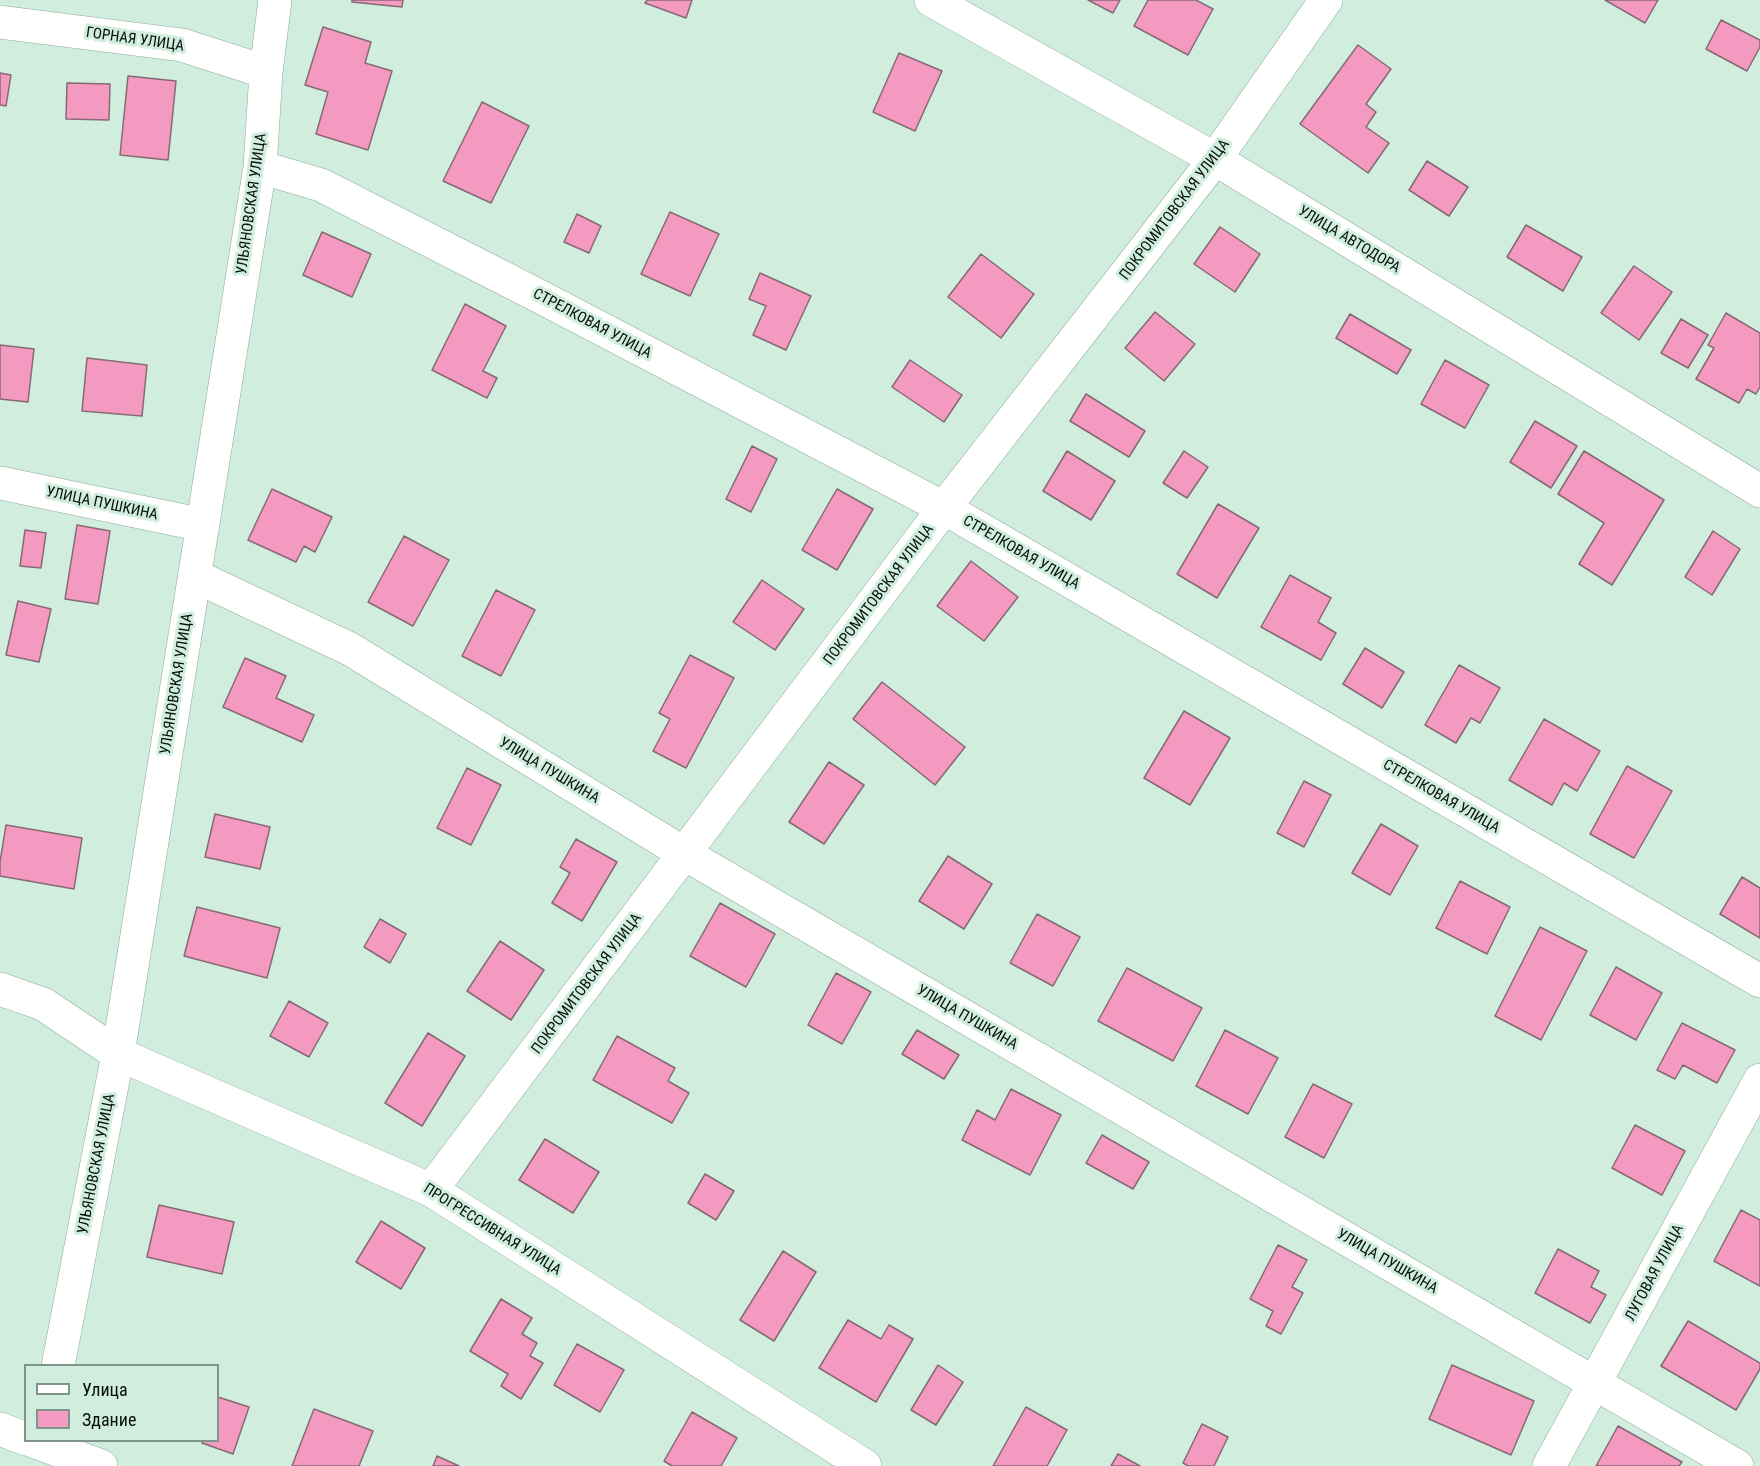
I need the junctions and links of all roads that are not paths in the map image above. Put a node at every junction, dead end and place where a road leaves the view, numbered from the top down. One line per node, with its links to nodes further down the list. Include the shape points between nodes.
1 (275, 0): 5 (street, УЛЬЯНОВСКАЯ УЛИЦА)
2 (931, 0): 6 (street, УЛИЦА АВТОДОРА)
3 (1326, 0): 6 (street, ПОКРОМИТОВСКАЯ УЛИЦА)
4 (0, 22): 5 (street, ГОРНАЯ УЛИЦА, via 182,45)
5 (266, 72): 7 (street, УЛЬЯНОВСКАЯ УЛИЦА)
6 (1215, 159): 9 (street, УЛИЦА АВТОДОРА); 10 (street, ПОКРОМИТОВСКАЯ УЛИЦА)
7 (260, 167): 10 (street, СТРЕЛКОВАЯ УЛИЦА, via 321,184); 11 (street, УЛЬЯНОВСКАЯ УЛИЦА)
8 (0, 483): 11 (street, УЛИЦА ПУШКИНА)
9 (1760, 490)
10 (944, 508): 13 (street, ПОКРОМИТОВСКАЯ УЛИЦА); 14 (street, СТРЕЛКОВАЯ УЛИЦА)
11 (203, 525): 12 (street, УЛЬЯНОВСКАЯ УЛИЦА)
12 (195, 576): 13 (street, УЛИЦА ПУШКИНА, via 350,649); 16 (street, УЛЬЯНОВСКАЯ УЛИЦА)
13 (685, 854): 18 (street, ПОКРОМИТОВСКАЯ УЛИЦА); 20 (street, УЛИЦА ПУШКИНА)
14 (1760, 981)
15 (0, 989): 16 (street, ПРОГРЕССИВНАЯ УЛИЦА, via 43,1004)
16 (118, 1054): 18 (street, ПРОГРЕССИВНАЯ УЛИЦА); 19 (street, УЛЬЯНОВСКАЯ УЛИЦА)
17 (1760, 1080): 20 (street, ЛУГОВАЯ УЛИЦА)
18 (430, 1190): 25 (street, ПРОГРЕССИВНАЯ УЛИЦА)
19 (58, 1364)
20 (1596, 1383): 26 (street, ЛУГОВАЯ УЛИЦА); 27 (street, УЛИЦА ПУШКИНА)
21 (0, 1429): 22 (street)
22 (24, 1440)
23 (36, 1446): 24 (street)
24 (101, 1466)
25 (865, 1466)
26 (1549, 1466)
27 (1737, 1466)

